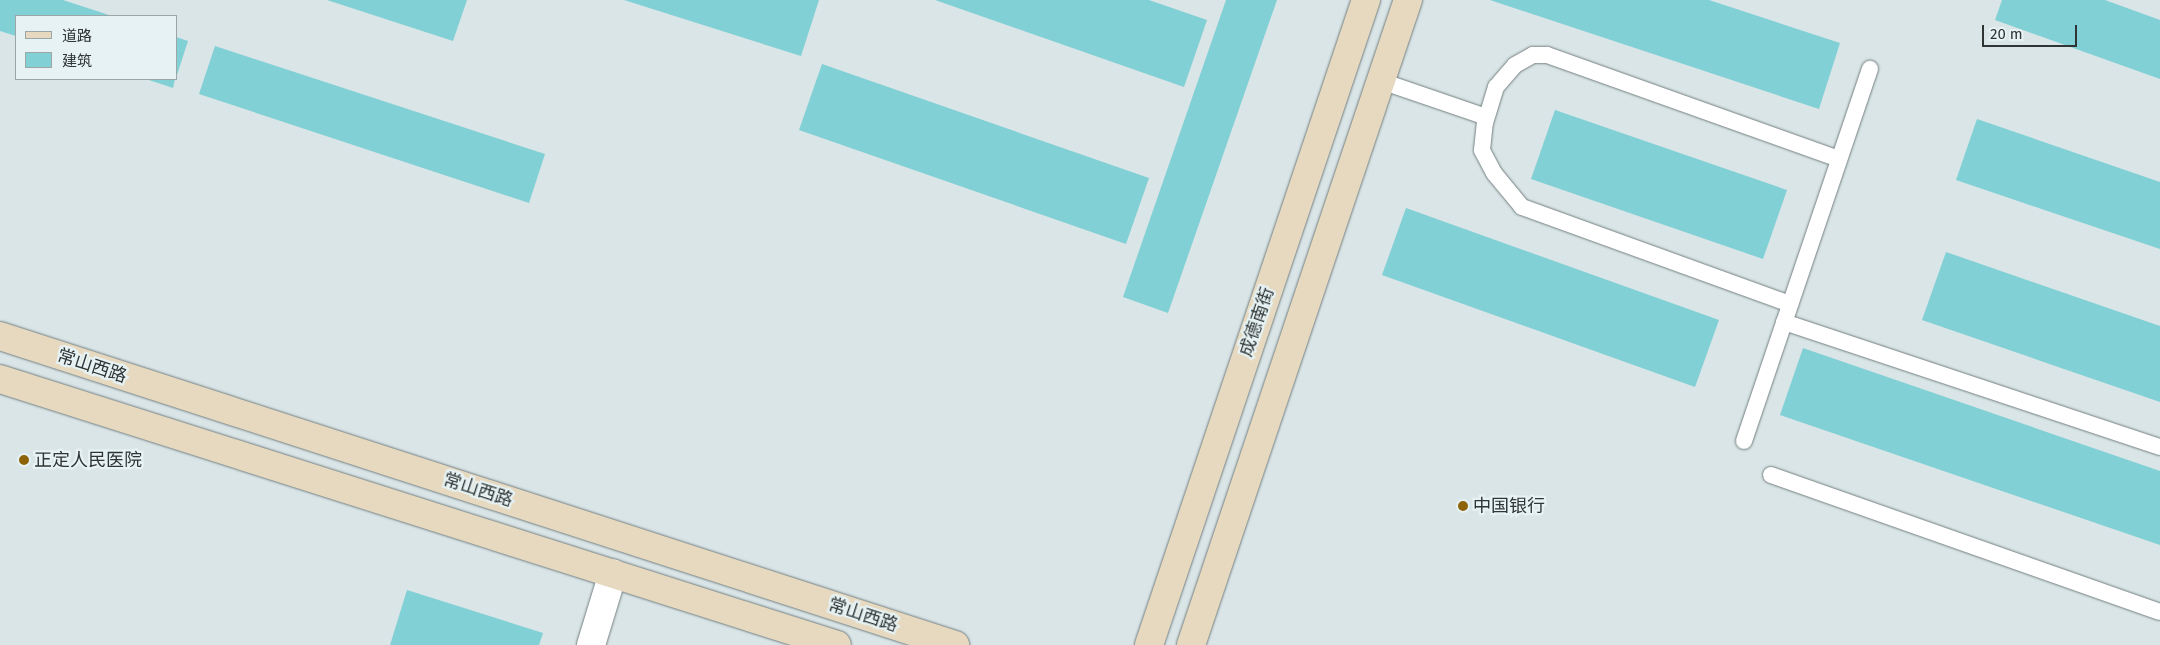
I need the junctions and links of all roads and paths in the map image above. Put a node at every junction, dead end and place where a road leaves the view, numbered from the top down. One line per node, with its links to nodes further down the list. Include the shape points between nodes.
1 (1366, 0): 19 (main road, 成德南街)
2 (1408, 0): 4 (main road)
3 (1870, 69): 6 (lane)
4 (1381, 81): 5 (lane); 20 (main road)
5 (1486, 117): 6 (lane, via 1496,87 1515,66 1532,55 1547,55); 7 (lane, via 1482,150 1494,173 1522,207)
6 (1839, 158): 7 (lane)
7 (1790, 304): 8 (lane)
8 (1784, 322): 11 (lane); 12 (lane)
9 (0, 336): 18 (main road, 常山西路)
10 (0, 379): 14 (main road, 常山西路)
11 (1744, 441)
12 (2160, 447)
13 (1771, 475): 15 (lane)
14 (613, 573): 16 (street); 17 (main road, 常山西路)
15 (2160, 612)
16 (591, 645)
17 (837, 645)
18 (955, 645)
19 (1149, 645)
20 (1191, 645)

